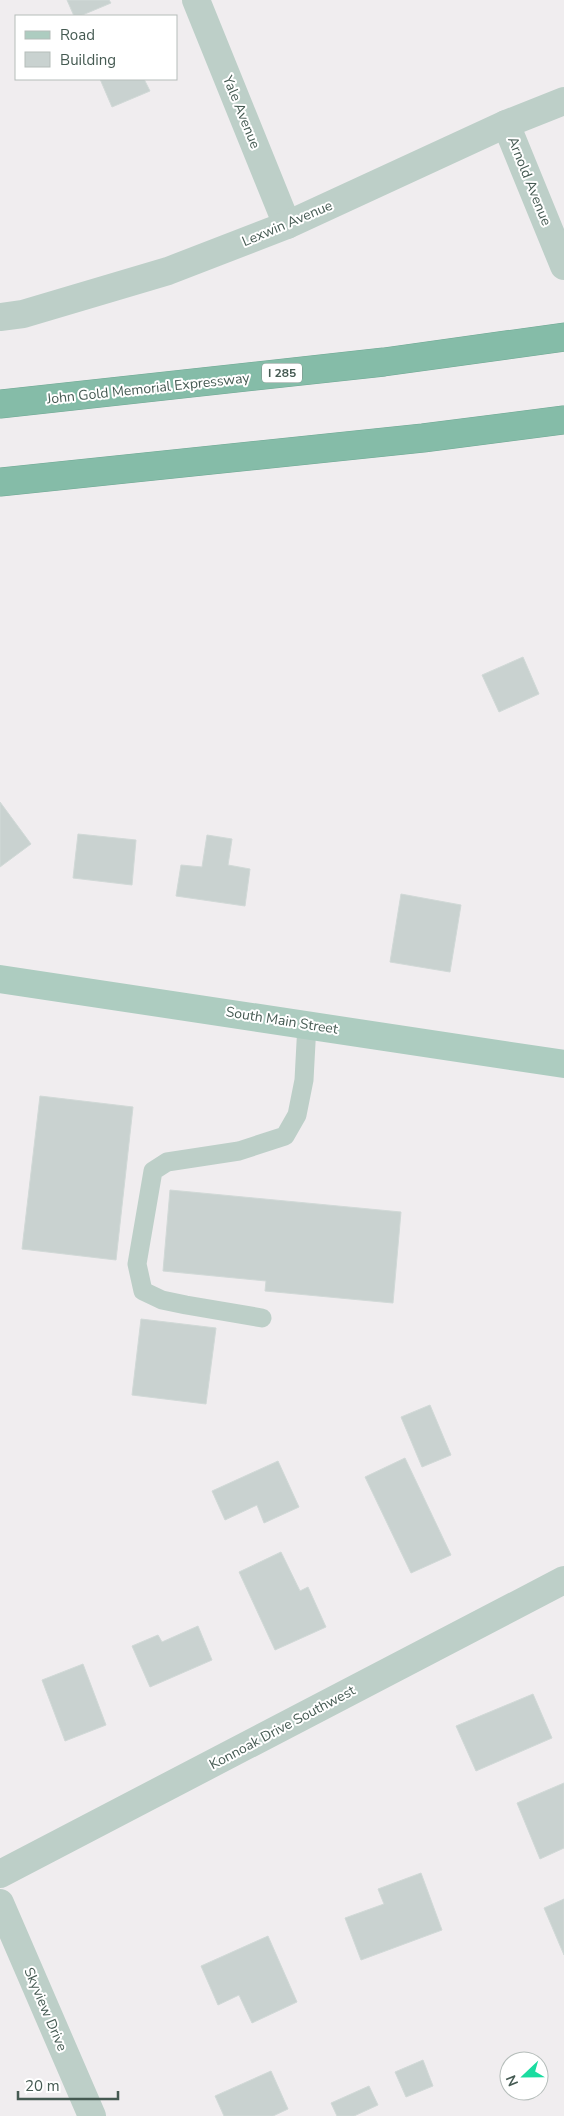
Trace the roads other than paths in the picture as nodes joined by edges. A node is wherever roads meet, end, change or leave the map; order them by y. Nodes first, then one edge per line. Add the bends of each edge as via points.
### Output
1 (196, 0) edge
2 (564, 102) edge
3 (506, 124) junction
4 (287, 224) junction
5 (564, 266) edge
6 (0, 317) edge
7 (564, 337) edge
8 (0, 404) edge
9 (564, 420) edge
10 (0, 482) edge
11 (0, 979) edge
12 (307, 1024) junction
13 (564, 1064) edge
14 (262, 1318) dead end
15 (563, 1585) edge
16 (0, 1874) edge
17 (0, 1903) edge
18 (92, 2116) edge

1 - 4 street, Yale Avenue
2 - 3 street, Lexwin Avenue
3 - 4 street, Lexwin Avenue
3 - 5 street, Arnold Avenue
4 - 6 street, Lexwin Avenue via 168,271 23,314
7 - 8 highway, John Gold Memorial Expressway / I 285 via 384,362
9 - 10 highway
11 - 12 main road, South Main Street
12 - 13 main road, South Main Street
12 - 14 lane via 299,1106 285,1136 239,1151 167,1162 152,1171 137,1264 143,1291 162,1300
15 - 16 street, Konnoak Drive Southwest
17 - 18 street, Skyview Drive

